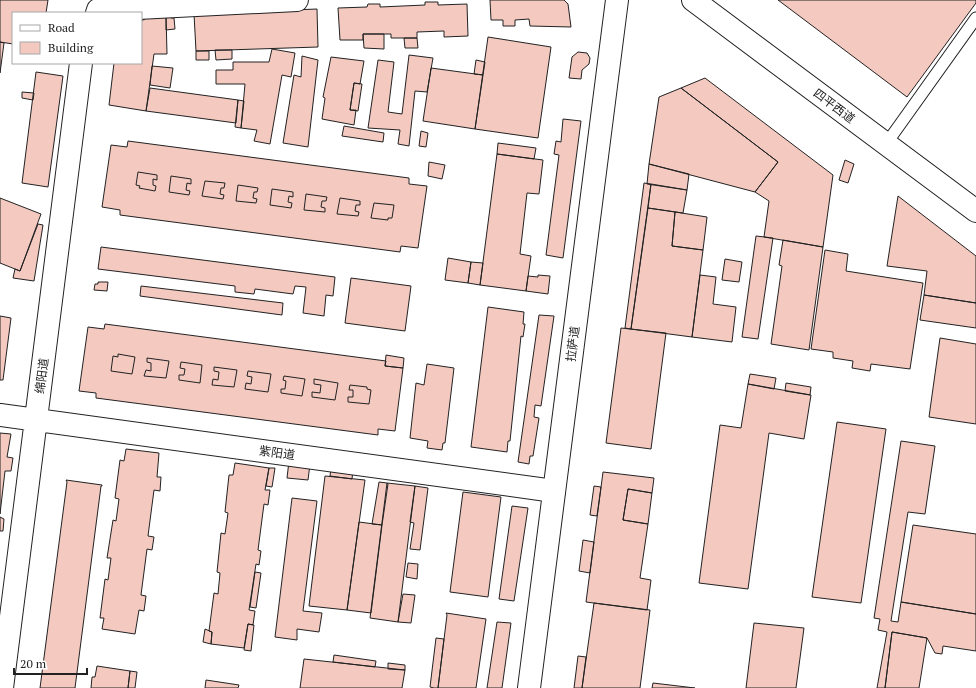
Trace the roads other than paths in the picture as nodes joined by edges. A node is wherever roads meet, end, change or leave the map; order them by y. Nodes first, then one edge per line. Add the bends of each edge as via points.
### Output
1 (297, 0) edge
2 (617, 0) edge
3 (693, 0) edge
4 (98, 12) edge
5 (976, 18) edge
6 (81, 64) edge
7 (886, 144) junction
8 (976, 211) edge
9 (0, 415) edge
10 (36, 420) junction
11 (554, 491) junction
12 (2, 688) edge
13 (529, 688) edge

1 - 4 street
2 - 11 street, 拉萨道
3 - 7 street, 四平西道
5 - 7 lane
6 - 10 street, 绵阳道
7 - 8 street, 四平西道
9 - 10 street, 紫阳道
10 - 11 street, 紫阳道
10 - 12 street, 绵阳道
11 - 13 street, 拉萨道

